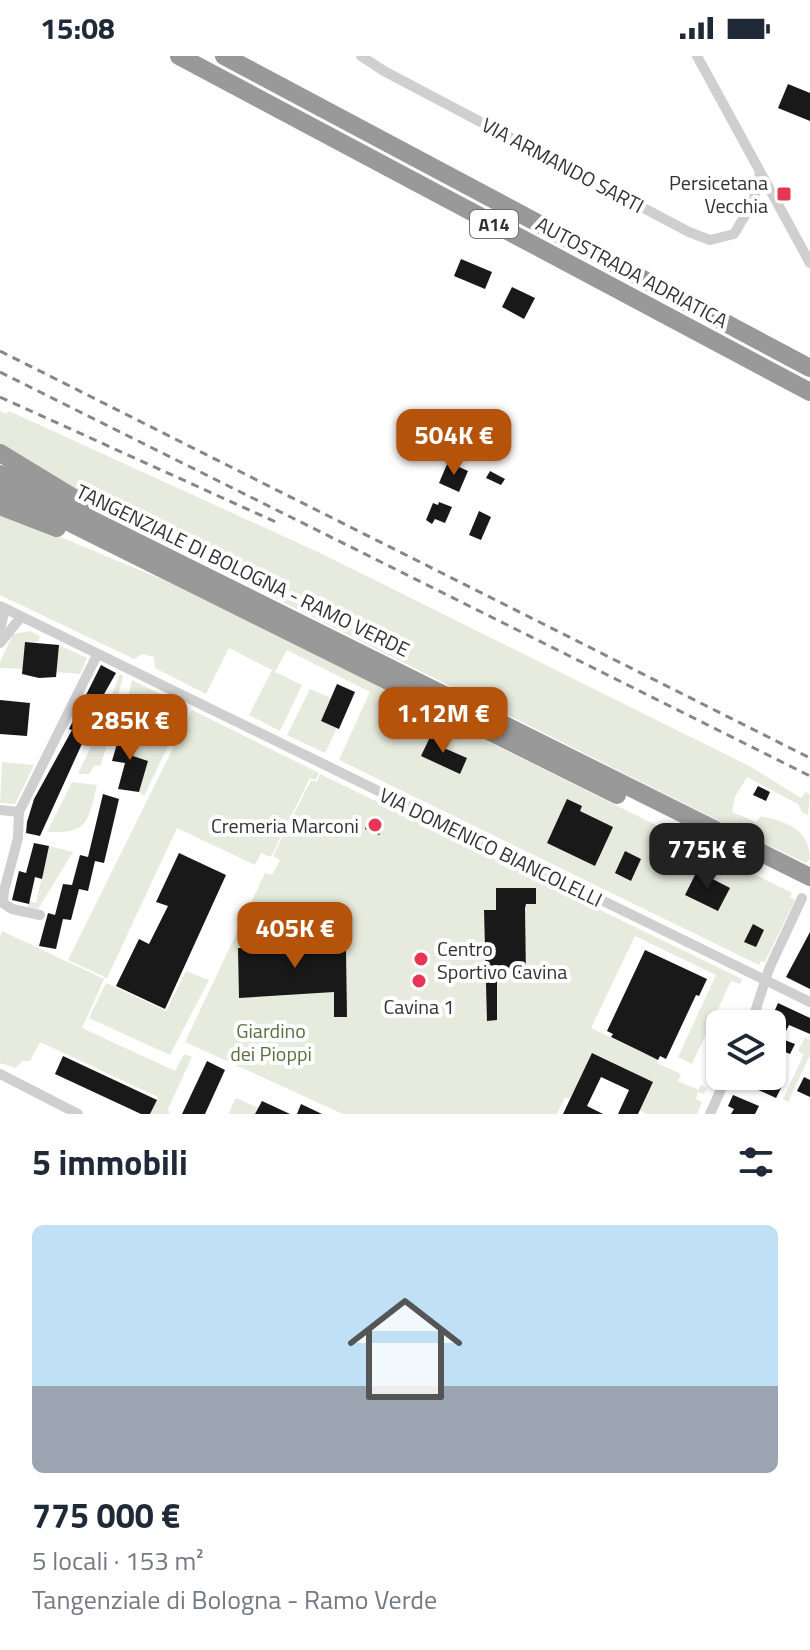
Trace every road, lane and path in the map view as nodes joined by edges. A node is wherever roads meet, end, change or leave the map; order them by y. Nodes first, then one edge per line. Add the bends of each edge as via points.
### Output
1 (179, 56) edge
2 (224, 56) edge
3 (361, 56) edge
4 (697, 56) edge
5 (760, 173) junction
6 (770, 193) junction
7 (754, 199) junction
8 (810, 263) edge
9 (810, 368) edge
10 (810, 392) edge
11 (0, 453) edge
12 (0, 474) edge
13 (0, 488) edge
14 (0, 506) edge
15 (208, 577) junction
16 (187, 580) junction
17 (2, 607) edge
18 (21, 617) junction
19 (0, 630) edge
20 (0, 643) edge
21 (97, 655) junction
22 (0, 810) edge
23 (19, 812) junction
24 (810, 877) edge
25 (806, 894) edge
26 (40, 915) dead end
27 (765, 980) junction
28 (810, 1002) edge
29 (757, 1010) edge
30 (0, 1074) edge
31 (721, 1090) edge
32 (78, 1114) edge
33 (710, 1114) edge

1 - 10 highway, AUTOSTRADA ADRIATICA / A14
2 - 9 highway, AUTOSTRADA ADRIATICA / A14
3 - 7 street, VIA ARMANDO SARTI via 710,240 734,234
4 - 5 street
5 - 6 street
5 - 7 street, VIA ARMANDO SARTI
6 - 7 street
6 - 8 street
11 - 15 highway
12 - 15 highway, TANGENZIALE DI BOLOGNA - RAMO VERDE
13 - 16 highway, TANGENZIALE DI BOLOGNA - RAMO VERDE
14 - 16 highway
15 - 24 highway, TANGENZIALE DI BOLOGNA - RAMO VERDE
16 - 25 highway, TANGENZIALE DI BOLOGNA - RAMO VERDE
17 - 18 street, VIA DOMENICO BIANCOLELLI
17 - 19 street
18 - 20 street
18 - 21 street, VIA DOMENICO BIANCOLELLI
21 - 23 street
21 - 27 street, VIA DOMENICO BIANCOLELLI
22 - 23 street
23 - 26 street via 3,903
25 - 27 street
27 - 28 street, VIA DOMENICO BIANCOLELLI
27 - 29 street
30 - 32 street
31 - 33 street

